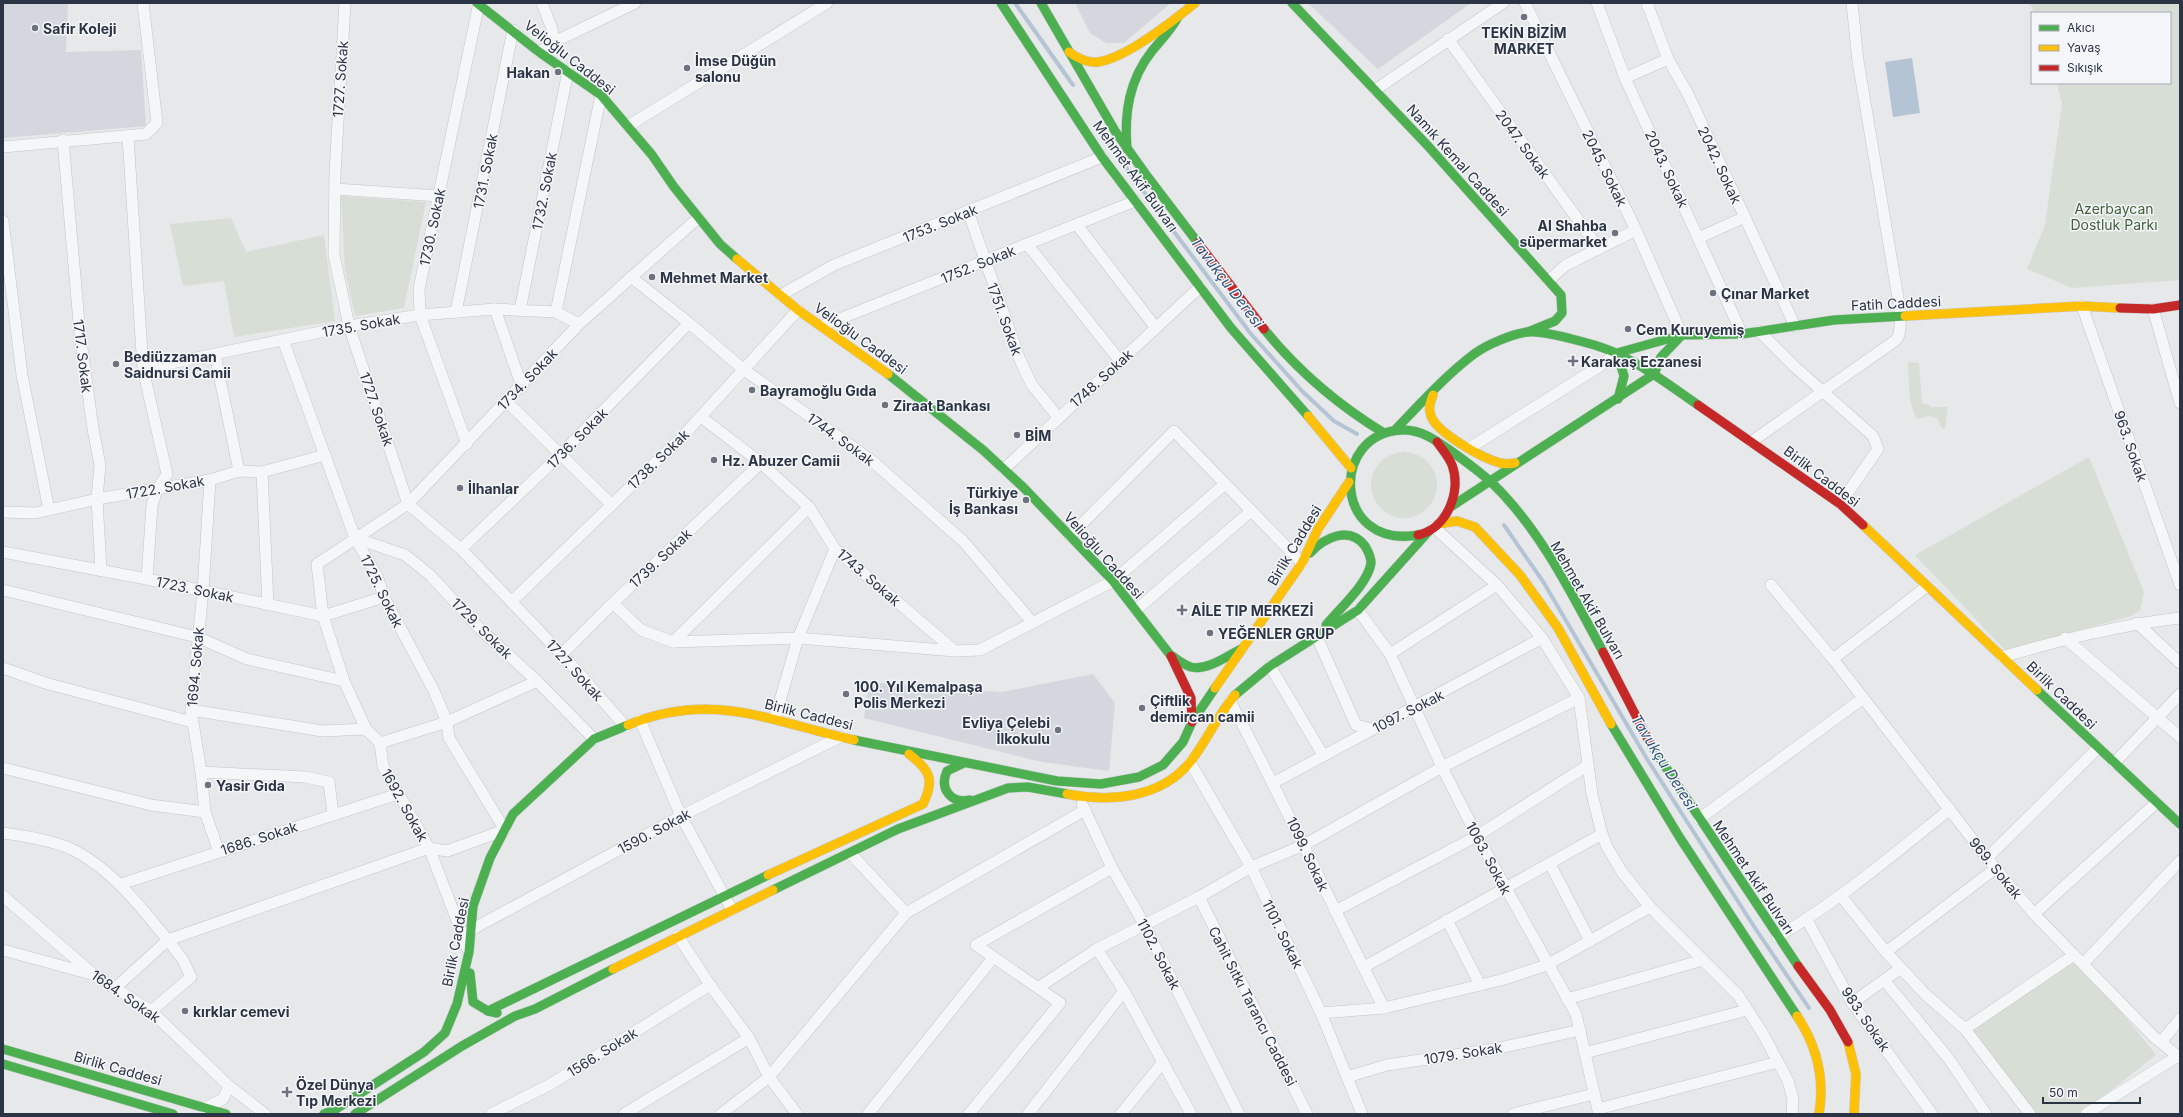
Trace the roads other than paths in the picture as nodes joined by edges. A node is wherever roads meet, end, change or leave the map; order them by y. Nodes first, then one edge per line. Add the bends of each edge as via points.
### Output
1 (143, 3) edge
2 (345, 3) edge
3 (635, 3) edge
4 (827, 3) edge
5 (1001, 3) edge
6 (1042, 3) edge
7 (1195, 3) edge
8 (1292, 3) edge
9 (1503, 3) edge
10 (1525, 3) edge
11 (1597, 3) edge
12 (1647, 3) edge
13 (1852, 3) edge
14 (479, 4) edge
15 (545, 4) edge
16 (1178, 17) junction
17 (513, 30) junction
18 (1448, 40) junction
19 (554, 42) junction
20 (539, 52) junction
21 (1069, 52) junction
22 (1668, 59) junction
23 (568, 71) junction
24 (1625, 78) junction
25 (1375, 90) junction
26 (601, 95) junction
27 (628, 126) junction
28 (128, 136) junction
29 (63, 140) junction
30 (3, 147) edge
31 (1127, 149) junction
32 (1102, 157) junction
33 (335, 189) junction
34 (439, 196) junction
35 (1135, 201) junction
36 (968, 211) junction
37 (1744, 217) junction
38 (698, 218) junction
39 (3, 221) edge
40 (1077, 225) junction
41 (1636, 230) junction
42 (1698, 238) junction
43 (1027, 244) junction
44 (1599, 249) junction
45 (985, 261) junction
46 (631, 278) junction
47 (1549, 280) junction
48 (1200, 288) junction
49 (781, 295) junction
50 (2180, 305) edge
51 (2082, 306) junction
52 (495, 308) junction
53 (2153, 309) junction
54 (520, 310) junction
55 (798, 310) junction
56 (456, 312) junction
57 (556, 312) junction
58 (420, 315) junction
59 (1901, 316) junction
60 (689, 323) junction
61 (579, 324) junction
62 (349, 326) junction
63 (822, 326) junction
64 (1795, 326) junction
65 (1156, 328) junction
66 (1759, 331) junction
67 (1528, 332) junction
68 (1742, 334) junction
69 (1682, 335) junction
70 (283, 340) junction
71 (1617, 353) junction
72 (215, 355) junction
73 (1120, 361) junction
74 (143, 369) junction
75 (743, 369) junction
76 (1654, 374) junction
77 (522, 387) junction
78 (1436, 389) junction
79 (1824, 391) junction
80 (1618, 400) junction
81 (506, 401) junction
82 (2180, 403) edge
83 (701, 417) junction
84 (1058, 417) junction
85 (1395, 430) junction
86 (1384, 434) junction
87 (1437, 442) junction
88 (1751, 442) junction
89 (467, 444) junction
90 (1471, 447) junction
91 (325, 455) junction
92 (560, 455) junction
93 (761, 463) junction
94 (1515, 463) junction
95 (1351, 468) junction
96 (1004, 469) junction
97 (239, 471) junction
98 (262, 472) junction
99 (210, 480) junction
100 (1489, 480) junction
101 (1349, 482) junction
102 (1225, 484) junction
103 (157, 490) junction
104 (97, 498) junction
105 (408, 504) junction
106 (611, 504) junction
107 (1840, 504) junction
108 (1452, 506) junction
109 (809, 507) junction
110 (49, 510) junction
111 (1251, 511) junction
112 (3, 512) edge
113 (1433, 528) junction
114 (1070, 536) junction
115 (355, 538) junction
116 (461, 549) junction
117 (834, 549) junction
118 (3, 552) edge
119 (1302, 563) junction
120 (101, 571) junction
121 (147, 579) junction
122 (1113, 581) junction
123 (1497, 585) junction
124 (1771, 585) dead end
125 (2180, 585) edge
126 (1926, 587) junction
127 (3, 590) edge
128 (203, 591) junction
129 (384, 598) junction
130 (511, 602) junction
131 (613, 603) junction
132 (268, 605) junction
133 (1136, 610) junction
134 (1358, 610) junction
135 (323, 616) junction
136 (2180, 618) edge
137 (1032, 622) junction
138 (2137, 623) junction
139 (1317, 637) junction
140 (197, 638) junction
141 (798, 638) junction
142 (1542, 638) junction
143 (2065, 638) junction
144 (673, 642) junction
145 (1243, 648) junction
146 (955, 651) junction
147 (1390, 654) junction
148 (561, 655) junction
149 (1171, 655) junction
150 (2002, 657) junction
151 (1833, 659) junction
152 (2180, 663) edge
153 (1270, 666) junction
154 (3, 668) edge
155 (537, 680) junction
156 (344, 681) junction
157 (2180, 694) edge
158 (1579, 698) junction
159 (1862, 699) junction
160 (1230, 701) junction
161 (1415, 708) junction
162 (191, 710) junction
163 (775, 718) junction
164 (2159, 718) junction
165 (640, 720) junction
166 (192, 722) junction
167 (447, 722) junction
168 (1192, 722) junction
169 (626, 727) junction
170 (366, 729) junction
171 (1370, 729) junction
172 (840, 737) junction
173 (2180, 737) edge
174 (594, 739) junction
175 (380, 743) junction
176 (2098, 748) junction
177 (906, 752) junction
178 (1323, 755) junction
179 (1190, 762) junction
180 (964, 763) junction
181 (2114, 763) junction
182 (1588, 765) junction
183 (1442, 767) junction
184 (3, 768) edge
185 (201, 772) junction
186 (1273, 783) junction
187 (398, 794) junction
188 (1076, 796) junction
189 (978, 799) junction
190 (2156, 803) junction
191 (1950, 809) junction
192 (1085, 810) junction
193 (204, 812) junction
194 (333, 814) junction
195 (681, 816) junction
196 (1699, 819) junction
197 (2180, 824) edge
198 (505, 830) junction
199 (3, 833) edge
200 (1602, 834) junction
201 (1477, 836) junction
202 (1304, 844) junction
203 (429, 848) junction
204 (219, 852) junction
205 (851, 854) junction
206 (1987, 858) junction
207 (2180, 861) edge
208 (1550, 864) junction
209 (1251, 867) junction
210 (1112, 868) junction
211 (1996, 868) junction
212 (120, 884) junction
213 (1505, 888) junction
214 (724, 895) junction
215 (3, 896) edge
216 (1841, 896) junction
217 (1199, 897) junction
218 (1650, 907) junction
219 (732, 910) junction
220 (1335, 911) junction
221 (906, 913) junction
222 (2034, 914) junction
223 (1447, 920) junction
224 (1807, 920) junction
225 (1144, 924) junction
226 (471, 930) junction
227 (678, 936) junction
228 (1778, 937) junction
229 (168, 940) junction
230 (1590, 941) junction
231 (1097, 949) junction
232 (3, 950) edge
233 (469, 952) junction
234 (1886, 952) junction
235 (2074, 955) junction
236 (993, 958) junction
237 (1704, 960) junction
238 (2083, 964) junction
239 (1547, 965) junction
240 (1364, 967) junction
241 (1901, 968) junction
242 (94, 975) junction
243 (1884, 980) junction
244 (710, 985) junction
245 (1480, 985) junction
246 (1039, 987) junction
247 (115, 988) junction
248 (1124, 992) junction
249 (1567, 999) junction
250 (1852, 1003) junction
251 (1384, 1008) junction
252 (151, 1010) junction
253 (1747, 1010) junction
254 (488, 1011) junction
255 (1321, 1013) junction
256 (515, 1016) junction
257 (2180, 1019) edge
258 (1965, 1029) junction
259 (1580, 1030) junction
260 (749, 1038) junction
261 (2161, 1042) junction
262 (3, 1049) edge
263 (1585, 1053) junction
264 (2179, 1057) edge
265 (1163, 1062) junction
266 (1778, 1062) junction
267 (3, 1064) edge
268 (769, 1077) junction
269 (1347, 1077) junction
270 (229, 1086) junction
271 (1594, 1094) junction
272 (205, 1108) junction
273 (372, 1110) edge
274 (1599, 1112) edge
275 (172, 1114) edge
276 (226, 1114) edge
277 (265, 1114) edge
278 (324, 1114) edge
279 (355, 1114) edge
280 (491, 1114) edge
281 (624, 1114) edge
282 (721, 1114) edge
283 (797, 1114) edge
284 (868, 1114) edge
285 (969, 1114) edge
286 (1028, 1114) edge
287 (1121, 1114) edge
288 (1191, 1114) edge
289 (1239, 1114) edge
290 (1307, 1114) edge
291 (1362, 1114) edge
292 (1513, 1114) edge
293 (1792, 1114) edge
294 (1819, 1114) edge
295 (1854, 1114) edge
296 (1932, 1114) edge
297 (1986, 1114) edge
298 (2030, 1114) edge
299 (2086, 1114) edge

1 - 28 street via 157,123 146,134
2 - 33 street, 1727. Sokak
3 - 19 street
4 - 27 street
5 - 32 main road, Mehmet Akif Bulvarı
6 - 21 main road, Mehmet Akif Bulvarı
7 - 16 main road
8 - 25 main road, Namık Kemal Caddesi
9 - 18 street
10 - 41 street, 2045. Sokak
11 - 24 street, 2043. Sokak
12 - 22 street, 2042. Sokak
13 - 59 street via 1858,61
14 - 17 main road, Velioğlu Caddesi
14 - 34 street, 1730. Sokak
15 - 19 street
16 - 21 main road via 1118,55 1099,62 1084,61
16 - 31 main road via 1170,32 1151,52 1130,92 1125,113
17 - 20 main road, Velioğlu Caddesi
17 - 56 street, 1731. Sokak
18 - 25 street
18 - 44 street, 2047. Sokak
19 - 20 street
20 - 23 main road, Velioğlu Caddesi
21 - 31 main road, Mehmet Akif Bulvarı
22 - 24 street
22 - 37 street, 2042. Sokak via 1689,96
23 - 26 main road, Velioğlu Caddesi
23 - 54 street, 1732. Sokak
24 - 42 street, 2043. Sokak
25 - 47 main road, Namık Kemal Caddesi
26 - 27 main road, Velioğlu Caddesi
26 - 57 street
27 - 38 main road, Velioğlu Caddesi
28 - 29 street
28 - 74 street
29 - 30 street
29 - 104 street, 1717. Sokak via 80,334 92,428 100,465
31 - 86 main road, Mehmet Akif Bulvarı via 1260,324 1294,364 1331,400
32 - 35 main road, Mehmet Akif Bulvarı
32 - 36 street, 1753. Sokak
33 - 34 street
33 - 62 street, 1727. Sokak via 334,255
34 - 58 street, 1730. Sokak via 419,289
35 - 40 street, 1752. Sokak
35 - 48 main road, Mehmet Akif Bulvarı
36 - 45 street, 1751. Sokak
36 - 49 street, 1753. Sokak via 834,265
37 - 42 street
37 - 64 street, 2042. Sokak
38 - 46 street, 1734. Sokak
38 - 49 main road, Velioğlu Caddesi via 720,244
39 - 110 street via 22,375
40 - 43 street, 1752. Sokak
40 - 65 street
41 - 44 street
41 - 69 street, 2045. Sokak
42 - 68 street, 2043. Sokak
43 - 45 street, 1752. Sokak
43 - 73 street
44 - 47 street via 1566,265
45 - 63 street, 1752. Sokak
45 - 84 street, 1751. Sokak via 1020,360 1032,385
46 - 60 street, 1744. Sokak
46 - 61 street, 1734. Sokak
47 - 67 main road, Namık Kemal Caddesi via 1561,295 1562,313 1555,321
48 - 65 street, 1748. Sokak
48 - 95 main road, Mehmet Akif Bulvarı
49 - 55 main road, Velioğlu Caddesi
50 - 53 main road, Fatih Caddesi
51 - 53 main road, Fatih Caddesi
51 - 59 main road, Fatih Caddesi
51 - 125 street, 963. Sokak
52 - 54 street, 1735. Sokak
52 - 56 street, 1735. Sokak
52 - 77 street
53 - 82 street
54 - 57 street, 1735. Sokak
55 - 63 main road, Velioğlu Caddesi
55 - 75 street, 1738. Sokak
56 - 58 street, 1735. Sokak
57 - 61 street, 1735. Sokak
58 - 62 street, 1735. Sokak
58 - 89 street, 1730. Sokak
59 - 64 main road, Fatih Caddesi via 1834,320
59 - 79 street via 1896,340
60 - 75 street, 1744. Sokak
60 - 92 street, 1736. Sokak
61 - 77 street, 1734. Sokak
62 - 70 street, 1735. Sokak
62 - 105 street, 1727. Sokak
63 - 96 main road, Velioğlu Caddesi via 908,391
64 - 66 main road, Fatih Caddesi
65 - 73 street, 1748. Sokak
66 - 68 main road, Fatih Caddesi
66 - 79 street via 1795,367
67 - 71 main road, Birlik Caddesi via 1572,339
67 - 78 main road, Birlik Caddesi via 1503,339 1475,353
68 - 69 main road, Fatih Caddesi
69 - 71 main road, Fatih Caddesi
69 - 76 main road via 1661,356
70 - 72 street, 1735. Sokak
70 - 91 street, 1725. Sokak
71 - 76 main road, Birlik Caddesi
71 - 80 main road via 1624,373 1624,384
71 - 90 street
72 - 74 street, 1735. Sokak
72 - 97 street
73 - 84 street, 1748. Sokak
74 - 103 street via 167,474
75 - 83 street, 1738. Sokak
75 - 137 street, 1744. Sokak via 871,460 963,541
76 - 80 main road
76 - 88 main road, Birlik Caddesi
77 - 81 street, 1734. Sokak
78 - 85 main road, Birlik Caddesi
78 - 90 main road via 1427,407 1429,414 1449,437
79 - 88 street
79 - 107 street via 1873,436 1878,449
80 - 94 main road
81 - 89 street, 1734. Sokak
81 - 92 street
83 - 93 street, 1743. Sokak
83 - 106 street, 1738. Sokak
84 - 96 street, 1748. Sokak
85 - 86 main road
85 - 87 main road via 1410,430 1424,434
86 - 95 main road via 1366,444
87 - 100 main road, Mehmet Akif Bulvarı
87 - 108 main road via 1447,453 1454,467 1457,482
88 - 107 main road, Birlik Caddesi
89 - 105 street, 1734. Sokak
90 - 94 main road via 1497,462
91 - 98 street, 1722. Sokak
91 - 115 street, 1725. Sokak
92 - 106 street
92 - 116 street, 1736. Sokak
93 - 109 street, 1743. Sokak
93 - 131 street, 1739. Sokak
94 - 100 main road
95 - 101 main road
96 - 114 main road, Velioğlu Caddesi
97 - 98 street, 1722. Sokak
97 - 99 street, 1722. Sokak
98 - 132 street
99 - 103 street, 1722. Sokak
99 - 128 street, 1694. Sokak
100 - 108 main road
100 - 196 main road, Mehmet Akif Bulvarı via 1538,541 1652,744
101 - 113 main road via 1353,504 1362,519 1376,531 1393,537 1411,537
101 - 119 main road, Birlik Caddesi via 1318,529
102 - 111 street
102 - 114 street via 1174,431
102 - 122 street
103 - 104 street, 1722. Sokak
103 - 121 street via 152,505
104 - 110 street, 1722. Sokak
104 - 120 street, 1717. Sokak
105 - 115 street, 1734. Sokak
105 - 116 street, 1727. Sokak
106 - 130 street, 1738. Sokak
107 - 126 main road, Birlik Caddesi
108 - 113 main road
109 - 117 street, 1743. Sokak
109 - 144 street
110 - 112 street, 1722. Sokak via 35,513
111 - 119 street
111 - 133 street
113 - 123 street
113 - 134 main road
113 - 294 main road via 1452,520 1475,528 1523,576 1544,605 1643,780 1733,922 1807,1031 1816,1049 1820,1067 1822,1098
114 - 122 main road, Velioğlu Caddesi
115 - 129 street, 1725. Sokak via 377,576
115 - 135 street, 1734. Sokak via 317,564
115 - 155 street, 1729. Sokak via 405,555 430,575 480,629
116 - 130 street, 1727. Sokak
117 - 141 street
117 - 146 street, 1743. Sokak
118 - 120 street, 1723. Sokak
119 - 139 main road via 1314,548 1338,534 1356,536 1364,543 1370,554 1370,566 1363,580
119 - 145 main road, Birlik Caddesi
120 - 121 street, 1723. Sokak
121 - 128 street, 1723. Sokak
122 - 133 main road, Velioğlu Caddesi
122 - 137 street
123 - 142 street
123 - 147 street
124 - 151 street, 969. Sokak
126 - 150 main road, Birlik Caddesi
126 - 151 street
127 - 140 street
128 - 132 street, 1723. Sokak
128 - 140 street, 1694. Sokak
129 - 135 street, 1723. Sokak
129 - 167 street, 1725. Sokak via 434,691
130 - 148 street, 1727. Sokak
131 - 144 street via 641,630
131 - 148 street, 1739. Sokak
132 - 135 street, 1723. Sokak
133 - 149 main road, Velioğlu Caddesi
134 - 139 main road
134 - 147 street, 1063. Sokak
135 - 156 street
136 - 138 street
137 - 146 street via 980,650
138 - 143 street
138 - 152 street
139 - 153 main road
139 - 171 street via 1356,725
140 - 156 street via 247,660
140 - 162 street, 1694. Sokak
141 - 144 street
141 - 146 street
141 - 163 street
142 - 158 street
142 - 161 street, 1097. Sokak
143 - 150 street
143 - 164 street
145 - 149 main road via 1200,667 1192,667
145 - 168 main road, Birlik Caddesi
147 - 161 street, 1063. Sokak
148 - 169 street, 1727. Sokak
149 - 168 main road, Velioğlu Caddesi via 1191,698
150 - 176 main road, Birlik Caddesi
151 - 159 street, 969. Sokak
153 - 160 main road
153 - 178 street
154 - 166 street via 45,683
155 - 167 street
155 - 174 street, 1729. Sokak
156 - 170 street
157 - 164 street
158 - 182 street
158 - 183 street
159 - 191 street, 969. Sokak
159 - 196 street
160 - 179 main road
160 - 186 street, 1099. Sokak
161 - 171 street, 1097. Sokak
161 - 183 street, 1063. Sokak
162 - 166 street, 1694. Sokak
162 - 170 street via 322,731
163 - 165 main road, Birlik Caddesi via 728,709 679,710
163 - 172 main road, Birlik Caddesi
164 - 173 street
164 - 181 street
165 - 169 main road, Birlik Caddesi
165 - 195 street
166 - 185 street, 1694. Sokak
167 - 175 street
167 - 198 street, 1725. Sokak via 449,738
168 - 180 main road, Birlik Caddesi via 1183,742 1163,765 1139,777 1101,784 1057,781
169 - 174 main road, Birlik Caddesi
170 - 175 street
171 - 178 street, 1097. Sokak
172 - 177 main road, Birlik Caddesi
172 - 195 street, 1590. Sokak
174 - 198 main road, Birlik Caddesi via 514,814
175 - 187 street, 1692. Sokak via 383,766
176 - 181 main road, Birlik Caddesi
176 - 206 street
177 - 180 main road, Birlik Caddesi
177 - 214 main road via 924,764 930,776 931,790 923,804
178 - 186 street, 1097. Sokak
179 - 188 main road via 1171,778 1147,792 1112,799
179 - 209 street, 1101. Sokak
180 - 189 main road via 947,771 943,780 944,786 956,801
181 - 190 main road, Birlik Caddesi
182 - 200 street
182 - 201 street
183 - 201 street, 1063. Sokak
183 - 202 street
184 - 193 street via 151,805
185 - 193 street, 1694. Sokak
185 - 194 street via 305,778 329,782
186 - 202 street, 1099. Sokak
187 - 194 street, 1686. Sokak
187 - 203 street, 1692. Sokak
188 - 189 main road via 1028,787 1008,788
188 - 192 street, 1102. Sokak
189 - 205 main road via 898,829
190 - 197 main road, Birlik Caddesi
190 - 222 street
191 - 206 street, 969. Sokak
191 - 216 street
192 - 210 street, 1102. Sokak
192 - 221 street
193 - 204 street, 1694. Sokak
194 - 204 street, 1686. Sokak
195 - 214 street
195 - 226 street, 1590. Sokak
196 - 228 main road, Mehmet Akif Bulvarı
198 - 203 street via 447,851
198 - 226 main road, Birlik Caddesi via 490,858 474,906
199 - 212 street via 35,837 79,852
200 - 208 street
200 - 218 street via 1622,872
201 - 213 street, 1063. Sokak
201 - 220 street
202 - 209 street
202 - 220 street, 1099. Sokak
203 - 229 street
203 - 233 street, 1692. Sokak
204 - 212 street, 1686. Sokak
205 - 219 main road
205 - 221 street
206 - 211 street, 969. Sokak
207 - 238 street
208 - 213 street
208 - 230 street
209 - 217 street
209 - 255 street, 1101. Sokak
210 - 225 street, 1102. Sokak
210 - 236 street via 976,945
211 - 222 street, 969. Sokak
211 - 234 street
212 - 229 street
213 - 223 street
213 - 239 street, 1063. Sokak
214 - 219 street
214 - 254 main road
215 - 242 street, 1684. Sokak
216 - 224 street
216 - 234 street
217 - 225 street
217 - 290 street, Cahit Sıtkı Tarancı Caddesi
218 - 230 street
218 - 237 street
219 - 227 main road
220 - 240 street, 1099. Sokak
221 - 268 street
222 - 235 street, 969. Sokak
223 - 240 street
223 - 245 street
224 - 228 street
224 - 250 street, 983. Sokak
225 - 231 street
225 - 289 street, 1102. Sokak
226 - 233 main road, Birlik Caddesi
227 - 244 street
227 - 256 main road via 535,1009
228 - 295 main road, Mehmet Akif Bulvarı via 1835,1018 1846,1038 1856,1064 1858,1082
229 - 247 street
229 - 252 street via 183,960 191,977
230 - 239 street
231 - 246 street
231 - 248 street
232 - 242 street
233 - 254 main road via 471,998 477,1006
233 - 278 main road, Birlik Caddesi via 457,1004 445,1032 424,1052 336,1109
234 - 241 street
235 - 238 street, 969. Sokak
235 - 258 street
236 - 246 street
236 - 284 street
237 - 249 street
237 - 253 street via 1738,995
238 - 261 street, 969. Sokak
239 - 245 street
239 - 249 street, 1063. Sokak
240 - 251 street, 1099. Sokak
241 - 243 street
241 - 258 street
242 - 247 street, 1684. Sokak
243 - 250 street
243 - 297 street via 1949,1059
244 - 260 street
244 - 280 street, 1566. Sokak via 551,1084
245 - 251 street
246 - 285 street via 1060,1003
247 - 252 street, 1684. Sokak
248 - 265 street
248 - 286 street
249 - 259 street, 1063. Sokak via 1576,1014
250 - 296 street, 983. Sokak
251 - 255 street
252 - 270 street, 1684. Sokak
253 - 263 street
253 - 266 street
254 - 256 main road
255 - 269 street, 1101. Sokak
256 - 273 main road via 462,1046
257 - 261 street
258 - 298 street
259 - 263 street, 1063. Sokak
259 - 269 street, 1079. Sokak via 1495,1049 1387,1065
260 - 268 street
260 - 281 street
261 - 264 street, 969. Sokak
262 - 272 main road, Birlik Caddesi
263 - 271 street, 1063. Sokak
264 - 299 street
265 - 287 street
265 - 288 street
266 - 274 street
266 - 293 street via 1788,1081 1793,1099
267 - 275 main road, Birlik Caddesi
268 - 282 street
268 - 283 street
269 - 291 street, 1101. Sokak
270 - 272 street via 223,1099
270 - 277 street, 1684. Sokak
271 - 274 street, 1063. Sokak
271 - 292 street
272 - 276 main road, Birlik Caddesi
273 - 279 main road

